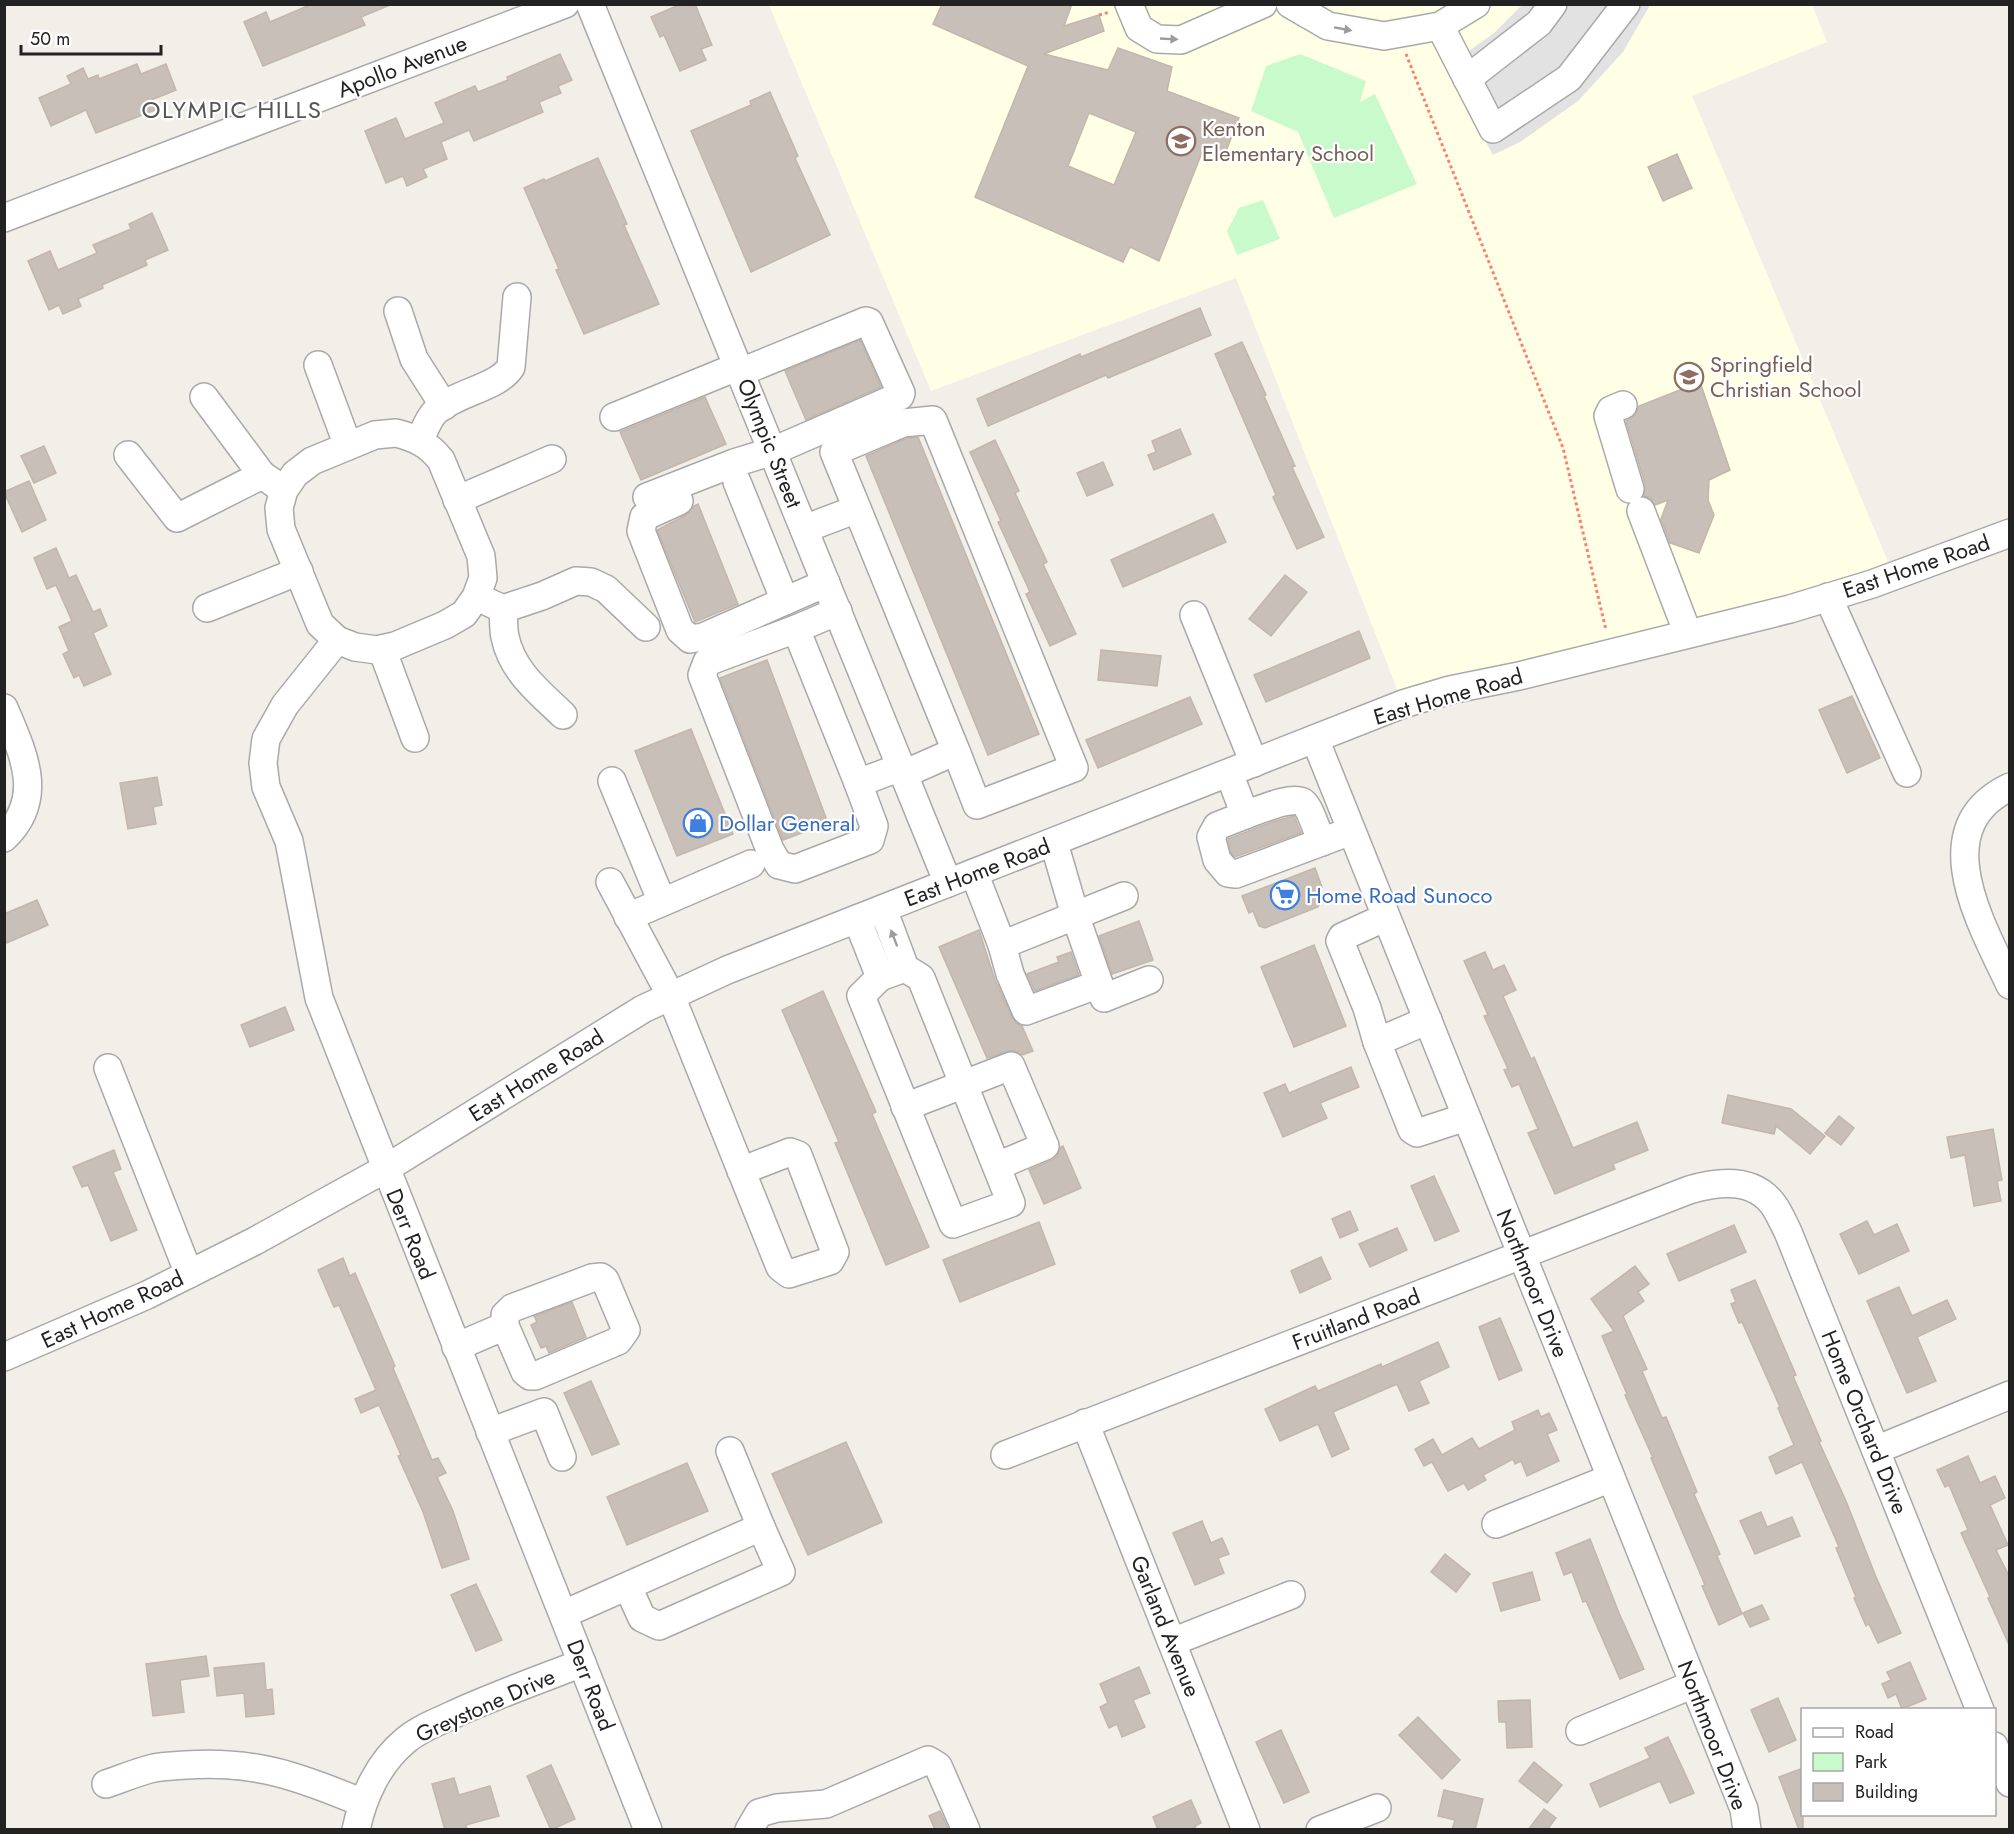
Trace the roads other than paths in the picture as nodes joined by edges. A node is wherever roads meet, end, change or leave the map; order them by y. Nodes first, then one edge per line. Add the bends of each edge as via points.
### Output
1 (565, 4) edge
2 (590, 4) edge
3 (1129, 4) edge
4 (1263, 4) edge
5 (1290, 4) edge
6 (1476, 4) edge
7 (1553, 4) edge
8 (1626, 4) edge
9 (1440, 26) junction
10 (1467, 79) junction
11 (4, 218) edge
12 (517, 297) dead end
13 (398, 311) dead end
14 (318, 365) dead end
15 (740, 369) junction
16 (204, 397) dead end
17 (1623, 405) dead end
18 (444, 406) junction
19 (614, 417) dead end
20 (419, 441) junction
21 (348, 446) junction
22 (128, 455) dead end
23 (552, 459) dead end
24 (776, 459) junction
25 (262, 475) junction
26 (737, 482) junction
27 (284, 490) junction
28 (647, 497) dead end
29 (457, 500) junction
30 (857, 509) junction
31 (804, 528) junction
32 (2010, 533) edge
33 (298, 572) junction
34 (826, 583) junction
35 (476, 597) junction
36 (1828, 597) junction
37 (785, 601) junction
38 (207, 608) dead end
39 (503, 609) junction
40 (838, 611) junction
41 (1194, 615) dead end
42 (646, 627) dead end
43 (796, 629) junction
44 (1688, 634) junction
45 (337, 640) junction
46 (382, 649) junction
47 (4, 708) edge
48 (563, 715) dead end
49 (415, 738) dead end
50 (1315, 739) junction
51 (956, 751) junction
52 (1254, 763) junction
53 (902, 770) junction
54 (1229, 773) junction
55 (1907, 773) dead end
56 (612, 781) dead end
57 (858, 783) junction
58 (2010, 787) edge
59 (1245, 815) junction
60 (1352, 831) junction
61 (4, 838) edge
62 (1322, 842) junction
63 (1054, 843) junction
64 (751, 864) dead end
65 (974, 873) junction
66 (609, 882) dead end
67 (948, 883) junction
68 (1124, 896) dead end
69 (662, 902) junction
70 (883, 909) junction
71 (1074, 915) junction
72 (628, 917) junction
73 (1386, 917) junction
74 (857, 919) junction
75 (1002, 945) junction
76 (905, 968) junction
77 (880, 977) junction
78 (1149, 980) dead end
79 (1099, 984) junction
80 (2010, 985) edge
81 (671, 996) junction
82 (1428, 1020) junction
83 (1377, 1042) junction
84 (108, 1068) dead end
85 (963, 1084) junction
86 (905, 1107) junction
87 (1466, 1117) junction
88 (997, 1166) junction
89 (385, 1169) junction
90 (741, 1171) dead end
91 (1707, 1185) joint
92 (1522, 1255) junction
93 (189, 1274) junction
94 (505, 1326) junction
95 (456, 1347) junction
96 (4, 1357) edge
97 (2010, 1395) edge
98 (1085, 1423) junction
99 (490, 1432) junction
100 (1876, 1450) junction
101 (730, 1451) dead end
102 (1005, 1455) dead end
103 (562, 1457) dead end
104 (1611, 1478) junction
105 (1496, 1524) dead end
106 (761, 1527) junction
107 (628, 1587) junction
108 (1291, 1595) dead end
109 (564, 1614) junction
110 (1172, 1642) junction
111 (582, 1663) junction
112 (1694, 1684) junction
113 (1979, 1708) edge
114 (1580, 1731) dead end
115 (1996, 1748) edge
116 (2010, 1783) edge
117 (106, 1784) dead end
118 (363, 1803) junction
119 (1377, 1808) dead end
120 (356, 1830) edge
121 (648, 1830) edge
122 (749, 1830) edge
123 (966, 1830) edge
124 (1246, 1830) edge
125 (1320, 1830) edge
126 (1747, 1830) edge

1 - 11 street, Apollo Avenue
2 - 15 street, Olympic Street
3 -> 4 street via 1139,28 1157,39 1181,40
5 -> 9 street via 1328,26 1384,36
6 - 9 street
7 - 10 street via 1539,23
8 - 10 street via 1569,78 1493,129
9 - 10 street
12 - 18 street via 511,367 506,376
13 - 18 street via 414,359
14 - 21 street
15 - 19 street
15 - 24 street, Olympic Street
15 - 24 street via 866,321 901,393
16 - 25 street
17 - 44 street via 1611,410 1608,416 1635,500
18 - 20 street via 434,413
20 - 21 street via 396,433 375,435
20 - 29 street via 441,460
21 - 27 street via 312,461 295,474
22 - 25 street via 177,518
23 - 29 street
24 - 26 street
24 - 28 street via 734,463
24 - 31 street, Olympic Street
25 - 27 street
26 - 37 street
26 - 37 street via 722,483 644,517 640,531 671,608 680,630 690,639
27 - 33 street via 279,508 281,529
29 - 35 street via 481,556 483,578
30 - 31 street
30 - 51 street
30 - 51 street via 834,452 903,423 933,420 1074,768 977,805
31 - 34 street, Olympic Street
32 - 36 street, East Home Road
33 - 38 street
33 - 45 street via 320,624
34 - 37 street
34 - 40 street, Olympic Street
35 - 39 street
35 - 46 street via 464,614 445,625
36 - 44 street, East Home Road
36 - 55 street
39 - 42 street via 576,581 591,582 606,589
39 - 48 street via 510,653 526,680
40 - 43 street
40 - 53 street, Olympic Street
41 - 52 street
43 - 57 street
43 - 57 street via 707,662 702,675 779,865 795,869 870,840 874,826
44 - 50 street, East Home Road via 1450,690
45 - 46 street via 355,647
45 - 89 street, Derr Road via 285,705 266,739 263,763 266,787 289,841 319,998
46 - 49 street
47 - 61 street via 21,747 28,782 22,816
50 - 52 street, East Home Road
50 - 60 street, Northmoor Drive
51 - 53 street
52 - 54 street, East Home Road
53 - 57 street
53 - 67 street, Olympic Street
54 - 59 street
54 - 63 street, East Home Road
56 - 69 street
58 - 80 street via 1986,803 1974,817 1964,847 1964,869 1971,896
59 - 62 street via 1299,800 1305,803
59 - 62 street via 1217,826 1211,837 1217,860 1228,873 1236,874
60 - 62 street
60 - 73 street, Northmoor Drive
63 - 65 street, East Home Road
63 - 71 street
64 - 69 street
65 - 67 street, East Home Road
65 - 75 street
66 - 72 street
67 - 70 street, East Home Road
68 - 71 street
69 - 72 street
70 - 74 street, East Home Road
76 -> 70 street
71 - 75 street
71 - 79 street
72 - 81 street
73 - 82 street, Northmoor Drive
73 - 83 street via 1340,941
74 - 77 street
74 - 81 street, East Home Road via 727,969
75 - 79 street via 1026,1011
76 - 77 street
76 - 85 street via 921,978
77 - 86 street via 861,996
78 - 79 street via 1104,998
81 - 89 street, East Home Road via 604,1032
81 - 90 street
82 - 83 street
82 - 87 street, Northmoor Drive
83 - 87 street via 1412,1130 1417,1133
84 - 93 street
85 - 86 street
85 - 88 street
85 - 88 street via 1011,1066 1044,1146
86 - 88 street via 953,1224 1011,1203
87 - 92 street, Northmoor Drive
89 - 93 street, East Home Road
89 - 95 street, Derr Road
91 - 92 street, Fruitland Road
91 - 100 street, Home Orchard Drive via 1725,1182 1752,1187 1774,1206
92 - 98 street, Fruitland Road
92 - 104 street, Northmoor Drive
93 - 96 street, East Home Road
94 - 94 street via 530,1376 618,1341 626,1330 601,1277 512,1308 505,1315
94 - 95 street
95 - 99 street, Derr Road
97 - 100 street
98 - 102 street, Fruitland Road
98 - 110 street, Garland Avenue
99 - 103 street via 544,1412
99 - 109 street, Derr Road
100 - 113 street, Home Orchard Drive
101 - 106 street
104 - 105 street
104 - 112 street, Northmoor Drive
106 - 107 street
106 - 107 street via 781,1572 659,1626 642,1618
107 - 109 street
108 - 110 street
109 - 111 street, Derr Road
110 - 124 street, Garland Avenue
111 - 118 street, Greystone Drive via 468,1708 407,1739 376,1775
111 - 121 street, Derr Road
112 - 114 street
112 - 126 street, Northmoor Drive via 1744,1809
115 - 116 street
117 - 118 street via 155,1768 238,1764 275,1770
118 - 120 street, Greystone Drive
119 - 125 street
122 - 123 street via 759,1813 826,1804 928,1760 938,1766

